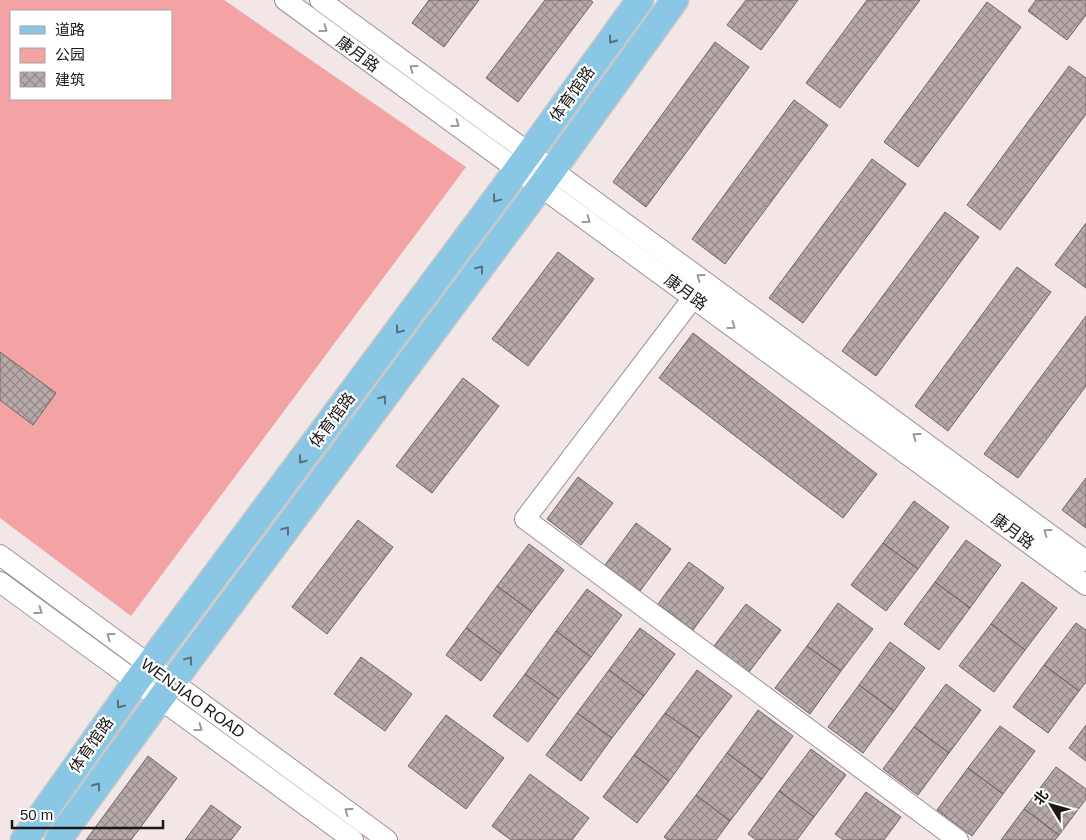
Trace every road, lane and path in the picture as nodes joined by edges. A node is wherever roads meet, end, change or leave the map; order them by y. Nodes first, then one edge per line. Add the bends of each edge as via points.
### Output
1 (285, 0) edge
2 (320, 0) edge
3 (640, 0) edge
4 (675, 0) edge
5 (524, 161) junction
6 (547, 178) junction
7 (693, 298) junction
8 (0, 555) edge
9 (1086, 561) edge
10 (0, 582) edge
11 (1086, 585) edge
12 (143, 674) junction
13 (166, 691) junction
14 (24, 840) edge
15 (58, 840) edge
16 (353, 840) edge
17 (387, 840) edge
18 (958, 840) edge

1 -> 5 street, 康月路
5 -> 2 street, 康月路
3 -> 5 main road, 体育馆路
4 - 6 main road, 体育馆路
5 - 6 street, 康月路
5 -> 12 main road, 体育馆路
6 -> 7 street, 康月路
9 -> 6 street, 康月路
13 -> 6 main road, 体育馆路
7 -> 11 street, 康月路
7 - 18 street via 525,519
12 -> 8 street, WENJIAO ROAD
10 -> 12 street, WENJIAO ROAD
12 - 13 street, WENJIAO ROAD
12 -> 14 main road, 体育馆路
15 -> 13 main road, 体育馆路
13 -> 16 street, WENJIAO ROAD
17 -> 13 street, WENJIAO ROAD

